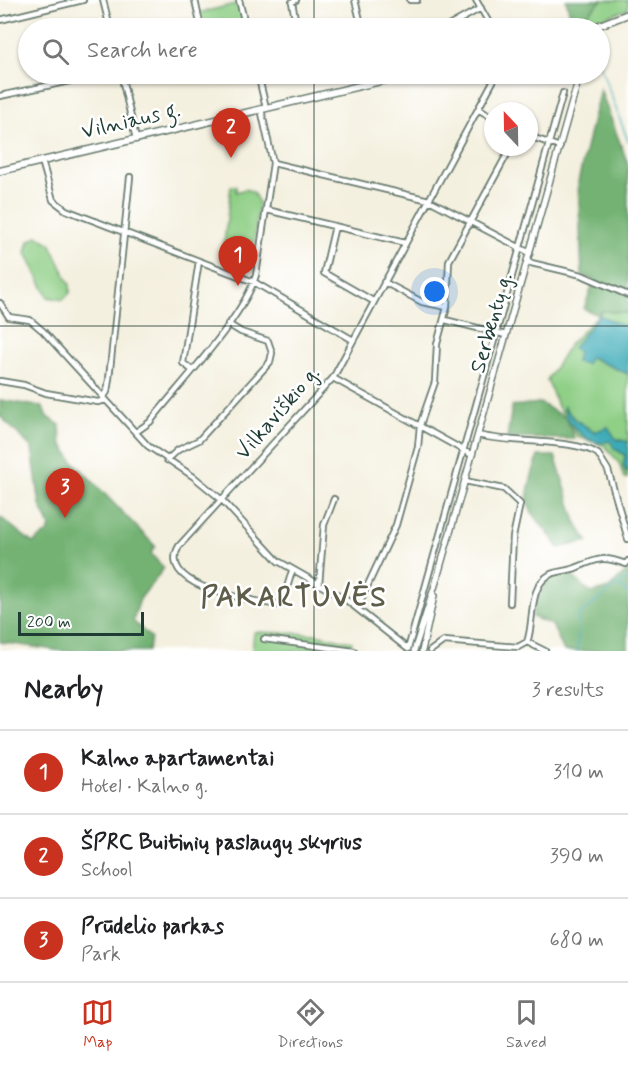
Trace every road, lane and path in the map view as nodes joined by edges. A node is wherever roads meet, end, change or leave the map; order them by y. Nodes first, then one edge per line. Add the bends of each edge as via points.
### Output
1 (83, 0) edge
2 (103, 0) edge
3 (195, 0) edge
4 (239, 0) edge
5 (296, 0) edge
6 (355, 0) edge
7 (410, 0) edge
8 (417, 0) edge
9 (476, 0) edge
10 (481, 8) junction
11 (628, 14) edge
12 (108, 18) edge
13 (199, 18) edge
14 (244, 18) edge
15 (293, 18) edge
16 (360, 18) edge
17 (463, 18) edge
18 (486, 18) edge
19 (0, 20) edge
20 (610, 21) edge
21 (56, 84) edge
22 (124, 84) edge
23 (259, 84) edge
24 (367, 84) edge
25 (492, 84) edge
26 (577, 84) edge
27 (563, 93) dead end
28 (0, 96) edge
29 (263, 108) junction
30 (478, 109) junction
31 (484, 113) edge
32 (136, 139) junction
33 (538, 139) edge
34 (549, 143) junction
35 (560, 147) junction
36 (506, 156) edge
37 (42, 161) junction
38 (273, 163) junction
39 (0, 171) edge
40 (130, 177) dead end
41 (429, 200) junction
42 (267, 210) junction
43 (470, 223) junction
44 (335, 226) junction
45 (125, 233) junction
46 (405, 243) junction
47 (521, 250) junction
48 (530, 253) junction
49 (199, 261) junction
50 (527, 262) junction
51 (254, 282) junction
52 (384, 282) junction
53 (628, 295) edge
54 (374, 301) junction
55 (0, 303) edge
56 (447, 308) junction
57 (445, 320) junction
58 (228, 324) junction
59 (497, 332) junction
60 (506, 335) junction
61 (353, 340) junction
62 (192, 370) junction
63 (333, 378) junction
64 (0, 381) edge
65 (105, 398) junction
66 (420, 425) junction
67 (136, 432) junction
68 (478, 435) junction
69 (464, 451) junction
70 (472, 455) junction
71 (167, 460) junction
72 (465, 481) junction
73 (334, 499) dead end
74 (222, 500) junction
75 (628, 539) edge
76 (627, 564) edge
77 (292, 571) junction
78 (436, 582) junction
79 (319, 585) junction
80 (510, 603) dead end
81 (357, 608) junction
82 (264, 639) dead end
83 (527, 642) junction
84 (411, 650) edge
85 (354, 651) edge
86 (422, 651) edge
87 (430, 651) edge
88 (545, 651) edge

1 - 19 street
2 - 12 street
3 - 13 street
4 - 14 street
5 - 15 street via 292,2
6 - 16 street
7 - 8 street
9 - 10 street
10 - 17 street
10 - 18 street
11 - 20 highway
21 - 28 street
22 - 32 street
23 - 29 street
24 - 29 highway, Vilniaus g.
25 - 30 street, Vilkaviškio g.
26 - 35 main road, Serbentų g.
27 - 34 street
29 - 32 highway, Vilniaus g.
29 - 38 street
30 - 31 street
30 - 41 street, Vilkaviškio g.
32 - 37 highway, Vilniaus g.
33 - 34 street
34 - 35 street
34 - 47 street
35 - 48 main road, Serbentų g.
36 - 43 street
37 - 39 highway, Vilniaus g.
37 - 45 street via 53,200 66,210
38 - 41 street
38 - 42 street
40 - 45 street
41 - 43 street
41 - 46 street, Vilkaviškio g.
42 - 44 street
42 - 51 street
43 - 47 street
43 - 56 street via 449,261
44 - 46 street
44 - 54 street via 323,270
45 - 49 street
45 - 65 street
46 - 52 street, Vilkaviškio g.
47 - 48 street
47 - 59 street
48 - 50 main road, Serbentų g.
49 - 51 street
49 - 62 street via 183,363
50 - 53 street via 582,275
50 - 60 main road, Serbentų g.
51 - 58 street
51 - 61 street
52 - 54 street, Vilkaviškio g.
52 - 56 street via 422,302
54 - 61 street, Vilkaviškio g.
55 - 65 street via 9,317 30,320 43,331
56 - 57 street
57 - 59 street
57 - 66 street via 437,344 435,382
58 - 62 street
58 - 71 street via 267,341 272,353 270,362 199,440
59 - 60 street
59 - 69 street
60 - 68 main road, Serbentų g.
61 - 63 street, Vilkaviškio g.
62 - 67 street via 150,422
63 - 66 street
63 - 74 street, Vilkaviškio g.
64 - 65 street via 98,402
65 - 67 street
66 - 69 street
66 - 81 street via 418,447 400,511
67 - 71 street
68 - 70 main road, Serbentų g.
68 - 75 street via 593,450 608,470
69 - 70 street
69 - 84 street
70 - 72 main road, Serbentų g.
71 - 74 street
72 - 78 main road, Serbentų g.
72 - 80 street via 504,489 520,504 513,537
73 - 79 street via 324,525
74 - 77 street via 261,546
74 - 77 street, Vilkaviškio g. via 177,551 176,565 182,575 207,589 277,605 283,601
76 - 83 street via 597,559 549,576 532,605
77 - 79 street
78 - 84 main road, Serbentų g.
78 - 86 main road, Serbentų g.
79 - 81 street
81 - 84 street
82 - 85 street
83 - 87 street via 518,647 444,641
83 - 88 street

